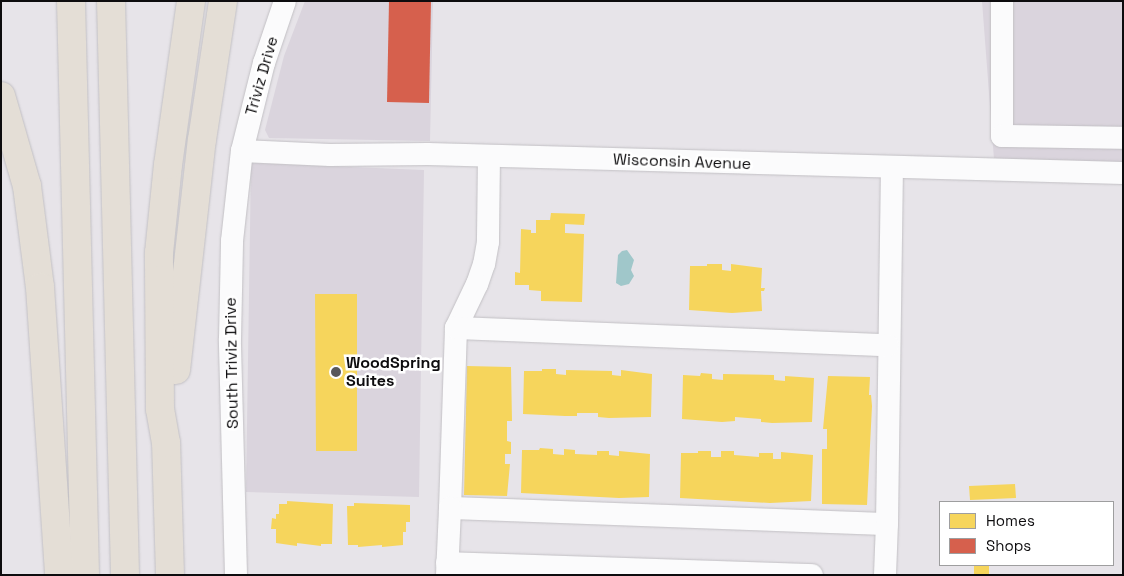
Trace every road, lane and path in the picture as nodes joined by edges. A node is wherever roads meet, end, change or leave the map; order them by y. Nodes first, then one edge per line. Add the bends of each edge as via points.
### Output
1 (71, 1) edge
2 (111, 1) edge
3 (191, 1) edge
4 (223, 1) edge
5 (285, 1) edge
6 (1002, 1) edge
7 (1, 96) edge
8 (1002, 136) junction
9 (1123, 138) edge
10 (242, 151) junction
11 (489, 156) junction
12 (892, 168) junction
13 (1002, 169) junction
14 (1123, 172) edge
15 (456, 328) junction
16 (888, 345) junction
17 (166, 443) junction
18 (450, 508) junction
19 (887, 524) junction
20 (447, 569) edge
21 (59, 575) edge
22 (85, 575) edge
23 (126, 575) edge
24 (170, 575) edge
25 (236, 575) edge
26 (812, 575) edge
27 (885, 575) edge

1 - 22 highway
2 - 23 highway
3 - 17 highway via 159,253 160,409
4 - 17 highway via 201,149
5 - 10 street, Triviz Drive via 264,63
6 - 8 street
7 - 21 highway via 27,186 40,287
8 - 9 street
8 - 13 street
10 - 11 street, Wisconsin Avenue
10 - 25 street, South Triviz Drive via 230,272
11 - 12 street, Wisconsin Avenue
11 - 15 street via 488,242 484,264
12 - 13 street, Wisconsin Avenue
12 - 16 street
13 - 14 street, Wisconsin Avenue
15 - 16 street
15 - 18 street
16 - 19 street
17 - 24 highway
18 - 19 street
18 - 20 street
19 - 27 street
20 - 26 street

